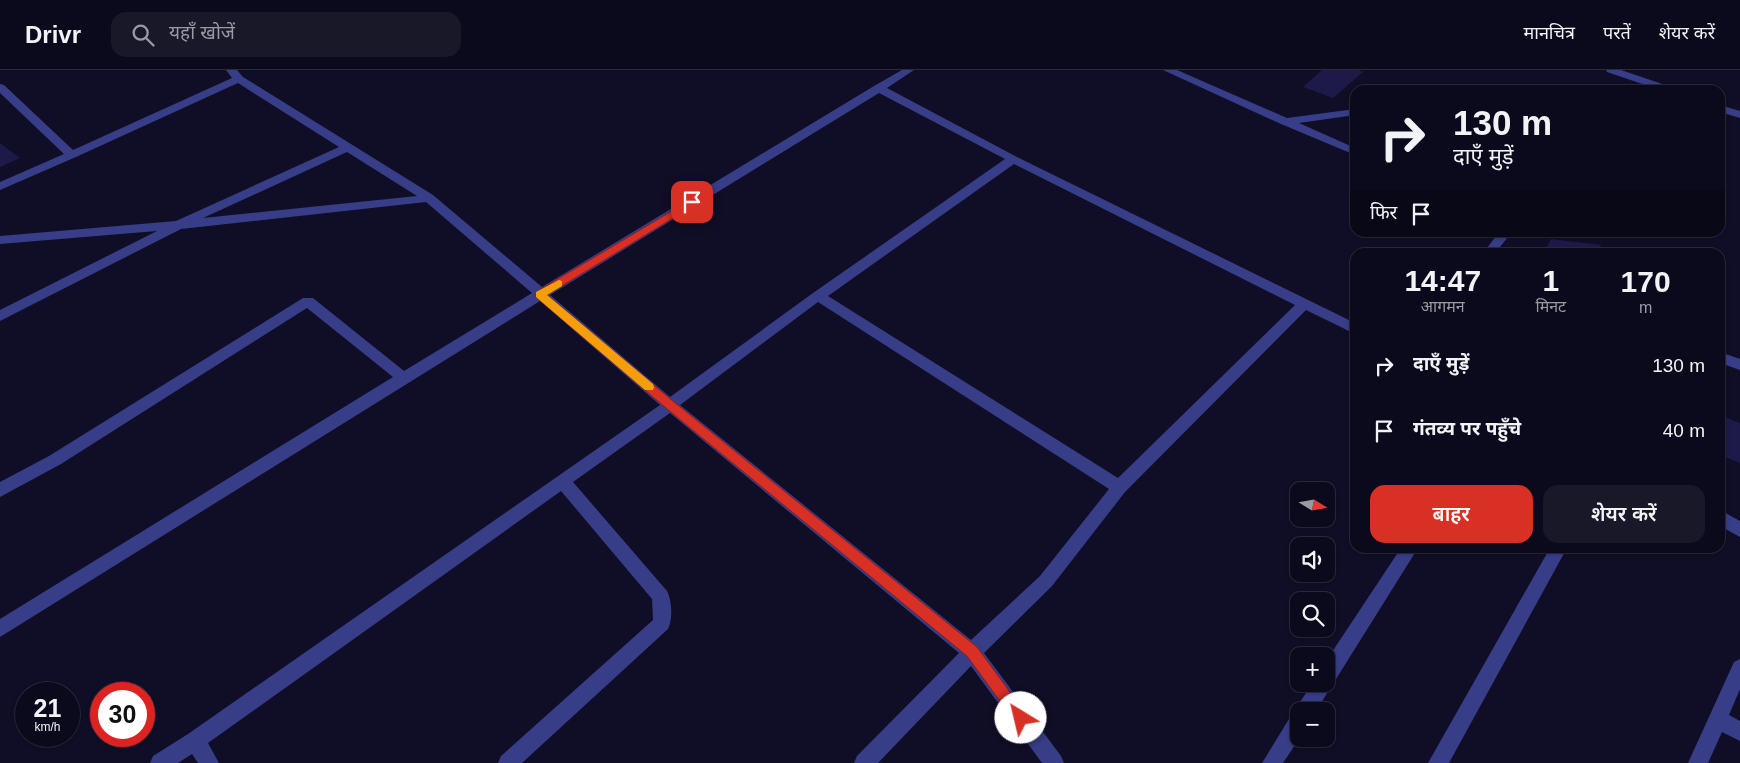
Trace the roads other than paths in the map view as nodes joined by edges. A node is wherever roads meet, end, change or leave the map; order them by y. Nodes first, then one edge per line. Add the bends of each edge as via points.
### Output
1 (909, 70) edge
2 (1168, 70) edge
3 (1611, 70) edge
4 (235, 75) edge
5 (1655, 85) edge
6 (0, 87) edge
7 (878, 88) junction
8 (1725, 110) edge
9 (1350, 113) edge
10 (1740, 115) edge
11 (1286, 122) junction
12 (346, 148) junction
13 (1350, 150) edge
14 (72, 155) junction
15 (1013, 159) junction
16 (0, 186) edge
17 (429, 198) junction
18 (178, 225) junction
19 (1502, 237) edge
20 (0, 240) edge
21 (1493, 248) edge
22 (540, 295) junction
23 (818, 296) junction
24 (1304, 304) junction
25 (0, 316) edge
26 (1350, 327) edge
27 (1725, 359) edge
28 (1740, 365) edge
29 (403, 378) junction
30 (670, 405) junction
31 (562, 481) junction
32 (1120, 487) junction
33 (0, 490) edge
34 (1725, 521) edge
35 (1740, 530) edge
36 (1407, 553) edge
37 (1556, 553) edge
38 (0, 629) edge
39 (972, 652) junction
40 (1335, 664) edge
41 (1740, 668) edge
42 (1717, 718) junction
43 (1740, 732) edge
44 (1290, 735) edge
45 (195, 741) junction
46 (160, 763) edge
47 (209, 763) edge
48 (508, 763) edge
49 (864, 763) edge
50 (1054, 763) edge
51 (1272, 763) edge
52 (1438, 763) edge
53 (1698, 763) edge

1 - 7 street
2 - 11 street
3 - 5 street
4 - 12 street
4 - 14 street
6 - 14 street
7 - 15 street
7 - 22 street
8 - 10 street
9 - 11 street
11 - 13 street
12 - 17 street
12 - 18 street
14 - 16 street
15 - 23 street
15 - 24 street
17 - 18 street
17 - 22 street
18 - 20 street
18 - 25 street
19 - 21 street
22 - 29 street
22 - 30 street
23 - 30 street
23 - 32 street
24 - 26 street
24 - 32 street
27 - 28 street
29 - 33 street via 308,301 55,460
29 - 38 street
30 - 31 street
30 - 39 street
31 - 45 street
31 - 48 street via 661,596 662,623
32 - 39 street via 1046,580
34 - 35 street
36 - 40 street
37 - 52 street
39 - 49 street
39 - 50 street
41 - 42 street
42 - 43 street
42 - 53 street
44 - 51 street
45 - 46 street
45 - 47 street

